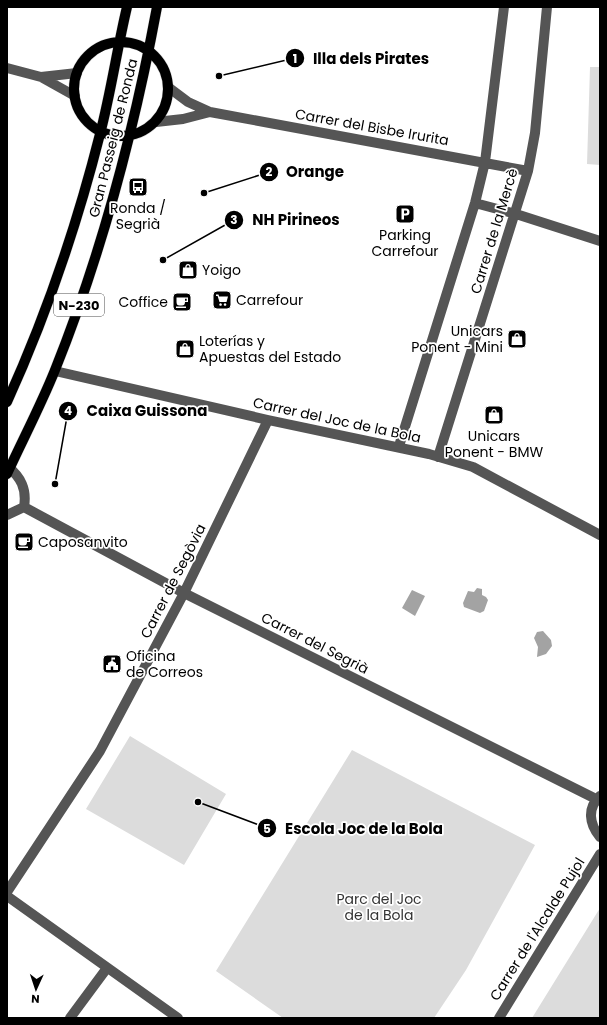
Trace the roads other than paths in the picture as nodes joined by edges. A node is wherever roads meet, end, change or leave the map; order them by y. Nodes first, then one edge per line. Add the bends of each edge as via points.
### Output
1 (127, 7) edge
2 (157, 7) edge
3 (504, 7) edge
4 (547, 7) edge
5 (118, 43) junction
6 (149, 52) junction
7 (7, 68) edge
8 (77, 73) junction
9 (41, 77) junction
10 (168, 87) junction
11 (75, 96) junction
12 (210, 112) junction
13 (156, 122) junction
14 (101, 132) junction
15 (130, 136) junction
16 (485, 162) junction
17 (528, 171) junction
18 (474, 204) junction
19 (516, 214) junction
20 (600, 242) edge
21 (55, 371) junction
22 (7, 402) edge
23 (268, 420) junction
24 (399, 446) junction
25 (438, 456) junction
26 (8, 469) edge
27 (24, 507) junction
28 (7, 515) edge
29 (600, 535) edge
30 (184, 594) junction
31 (598, 798) edge
32 (600, 837) edge
33 (600, 854) edge
34 (7, 892) edge
35 (7, 896) edge
36 (107, 968) junction
37 (70, 1018) edge
38 (178, 1018) edge
39 (499, 1018) edge

1 - 5 main road, Gran Passeig de Ronda / N-230
2 - 6 main road, Gran Passeig de Ronda / N-230
3 - 16 street, Carrer de la Mercè
4 - 17 street, Carrer de la Mercè
5 - 6 main road via 140,46
5 - 8 main road via 104,46 92,53
5 - 14 main road, Gran Passeig de Ronda / N-230
6 - 10 main road via 160,63
6 - 15 main road, Gran Passeig de Ronda / N-230
7 - 9 street
8 - 9 street
8 - 11 main road
9 - 11 street
10 - 12 street, Carrer del Bisbe Irurita via 188,102
10 - 13 main road via 164,109
11 - 14 main road via 78,108 85,119
12 - 13 street, Carrer del Bisbe Irurita via 184,119
12 - 16 street, Carrer del Bisbe Irurita
13 - 15 main road via 144,131
14 - 15 main road
14 - 22 main road, Gran Passeig de Ronda / N-230 via 86,189 46,306
15 - 21 main road, Gran Passeig de Ronda / N-230 via 116,190
16 - 17 street, Carrer del Bisbe Irurita
16 - 18 street, Carrer de la Mercè
17 - 19 street, Carrer de la Mercè
18 - 19 street
18 - 24 street, Carrer de la Mercè
19 - 20 street
19 - 25 street, Carrer de la Mercè
21 - 23 street, Carrer del Joc de la Bola
21 - 26 main road, Gran Passeig de Ronda / N-230
23 - 24 street, Carrer del Joc de la Bola
23 - 30 street, Carrer de Segòvia
24 - 25 street, Carrer del Joc de la Bola
25 - 29 street, Carrer del Joc de la Bola via 473,467
26 - 27 street via 23,484 26,497
27 - 28 street
27 - 30 street, Carrer del Segrià
30 - 31 street, Carrer del Segrià
30 - 34 street, Carrer de Segòvia via 100,751
31 - 32 street via 591,815 591,823
33 - 39 street, Carrer de l'Alcalde Pujol
35 - 36 street
36 - 37 street
36 - 38 street

